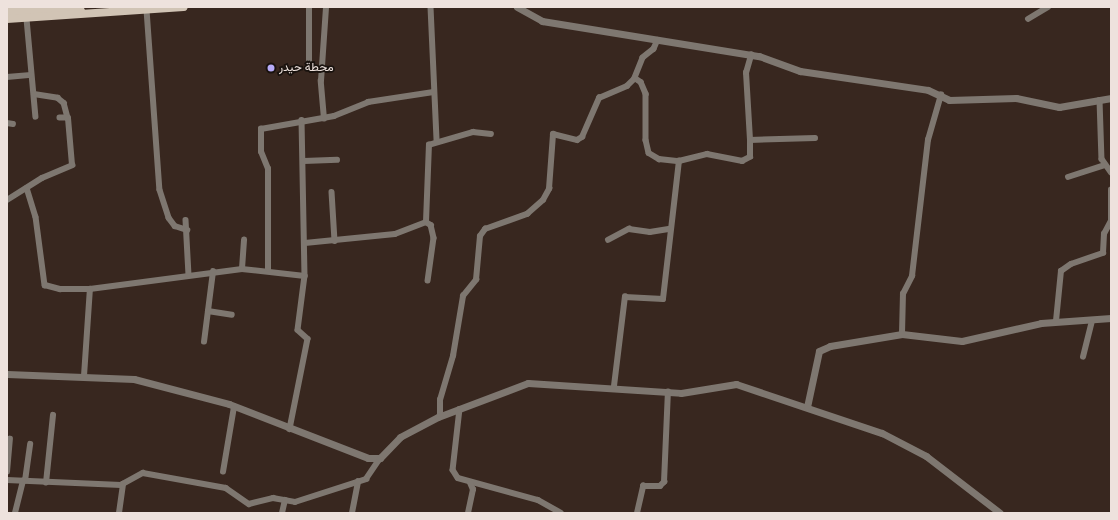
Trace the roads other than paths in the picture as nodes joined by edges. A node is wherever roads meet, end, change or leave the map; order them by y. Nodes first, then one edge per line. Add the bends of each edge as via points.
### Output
1 (126, 7) edge
2 (184, 7) edge
3 (309, 7) edge
4 (326, 7) edge
5 (431, 7) edge
6 (517, 7) edge
7 (1048, 7) edge
8 (160, 8) edge
9 (147, 10) junction
10 (7, 12) edge
11 (27, 13) edge
12 (7, 19) edge
13 (1028, 19) dead end
14 (658, 40) junction
15 (751, 55) junction
16 (309, 68) dead end
17 (31, 75) junction
18 (7, 77) edge
19 (635, 78) junction
20 (433, 92) junction
21 (34, 94) junction
22 (941, 95) junction
23 (1111, 98) edge
24 (1100, 100) junction
25 (36, 117) dead end
26 (60, 118) dead end
27 (68, 118) junction
28 (324, 119) junction
29 (302, 120) junction
30 (491, 134) dead end
31 (814, 138) dead end
32 (437, 140) junction
33 (750, 140) junction
34 (337, 160) dead end
35 (304, 161) junction
36 (679, 161) junction
37 (1104, 166) junction
38 (1111, 172) edge
39 (1068, 177) dead end
40 (27, 188) junction
41 (1111, 190) edge
42 (332, 192) dead end
43 (7, 200) edge
44 (186, 220) dead end
45 (1111, 221) edge
46 (426, 222) junction
47 (670, 229) junction
48 (187, 230) junction
49 (244, 240) dead end
50 (608, 240) dead end
51 (335, 241) junction
52 (306, 243) junction
53 (242, 269) junction
54 (268, 269) junction
55 (213, 272) junction
56 (190, 275) junction
57 (306, 276) junction
58 (428, 281) dead end
59 (90, 288) junction
60 (208, 311) junction
61 (232, 315) dead end
62 (1111, 318) edge
63 (1056, 321) junction
64 (1092, 321) junction
65 (902, 334) junction
66 (204, 342) dead end
67 (1083, 357) dead end
68 (7, 374) edge
69 (84, 376) junction
70 (614, 386) junction
71 (668, 392) junction
72 (234, 407) junction
73 (807, 407) junction
74 (460, 409) junction
75 (53, 415) dead end
76 (440, 416) junction
77 (290, 429) junction
78 (10, 439) dead end
79 (30, 444) dead end
80 (380, 458) junction
81 (7, 472) edge
82 (223, 472) dead end
83 (7, 480) edge
84 (24, 481) junction
85 (358, 482) junction
86 (46, 483) junction
87 (470, 483) junction
88 (123, 484) junction
89 (285, 500) junction
90 (15, 513) edge
91 (120, 513) edge
92 (282, 513) edge
93 (352, 513) edge
94 (468, 513) edge
95 (561, 513) edge
96 (637, 513) edge
97 (1000, 513) edge

1 - 11 main road
2 - 8 main road
3 - 16 street
4 - 28 street via 321,81
5 - 20 street via 436,53
6 - 14 street via 536,19
7 - 13 street
8 - 9 main road
9 - 11 main road
9 - 48 street via 160,190 169,218 175,226
10 - 11 main road
11 - 12 main road
11 - 17 street
14 - 15 street
14 - 19 street via 654,49 643,58
15 - 22 street via 800,71
15 - 33 street via 746,73
17 - 18 street
17 - 21 street
19 - 36 street via 642,82 646,94 649,153 659,159
19 - 76 street via 627,86 599,98 582,137 577,140 553,134 549,189 543,200 527,214 485,229 480,236 476,280 463,296 453,356 440,400
20 - 28 street via 368,102 345,114
20 - 32 street
21 - 25 street
21 - 27 street via 58,98 64,103
22 - 24 street via 957,101 1016,98 1059,107
22 - 65 street via 928,140 912,276 903,294
23 - 24 street
24 - 37 street
26 - 27 street
27 - 40 street via 72,165 42,178
28 - 29 street
29 - 35 street
29 - 54 street via 263,127 260,131 261,152 268,169
30 - 32 street via 473,132
31 - 33 street
32 - 46 street via 427,148
33 - 36 street via 750,157 742,160 707,154
34 - 35 street
35 - 52 street
36 - 47 street
37 - 38 street
37 - 39 street
40 - 43 street
40 - 59 street via 36,217 46,285 60,289
41 - 45 street
42 - 51 street
44 - 48 street
45 - 63 street via 1104,234 1104,253 1071,264 1061,272
46 - 51 street via 396,234
46 - 58 street via 431,225 434,238
47 - 50 street via 650,232 629,229
47 - 70 street via 663,299 627,296 624,299
48 - 56 street
49 - 53 street
51 - 52 street
52 - 57 street
53 - 54 street
53 - 55 street
54 - 57 street
55 - 56 street
55 - 60 street
56 - 59 street
57 - 77 street via 298,330 308,339
59 - 69 street
60 - 61 street
60 - 66 street
62 - 64 street
63 - 64 street
63 - 65 street via 962,341
64 - 67 street
65 - 73 street via 837,344 819,351
68 - 69 street
69 - 72 street via 134,379
70 - 71 street
70 - 74 street via 528,383
71 - 73 street via 736,384
71 - 96 street via 664,482 660,486 643,486
72 - 77 street
72 - 82 street
73 - 97 street via 882,433 926,456
74 - 76 street
74 - 87 street via 453,470 458,478
75 - 86 street
76 - 80 street via 400,437
77 - 80 street via 356,455
78 - 81 street
79 - 84 street
80 - 85 street via 371,474
83 - 84 street
84 - 86 street
84 - 90 street
85 - 89 street via 296,502
85 - 93 street
86 - 88 street
87 - 94 street via 473,490
87 - 95 street via 538,500
88 - 89 street via 143,473 226,488 249,504 273,498
88 - 91 street
89 - 92 street

